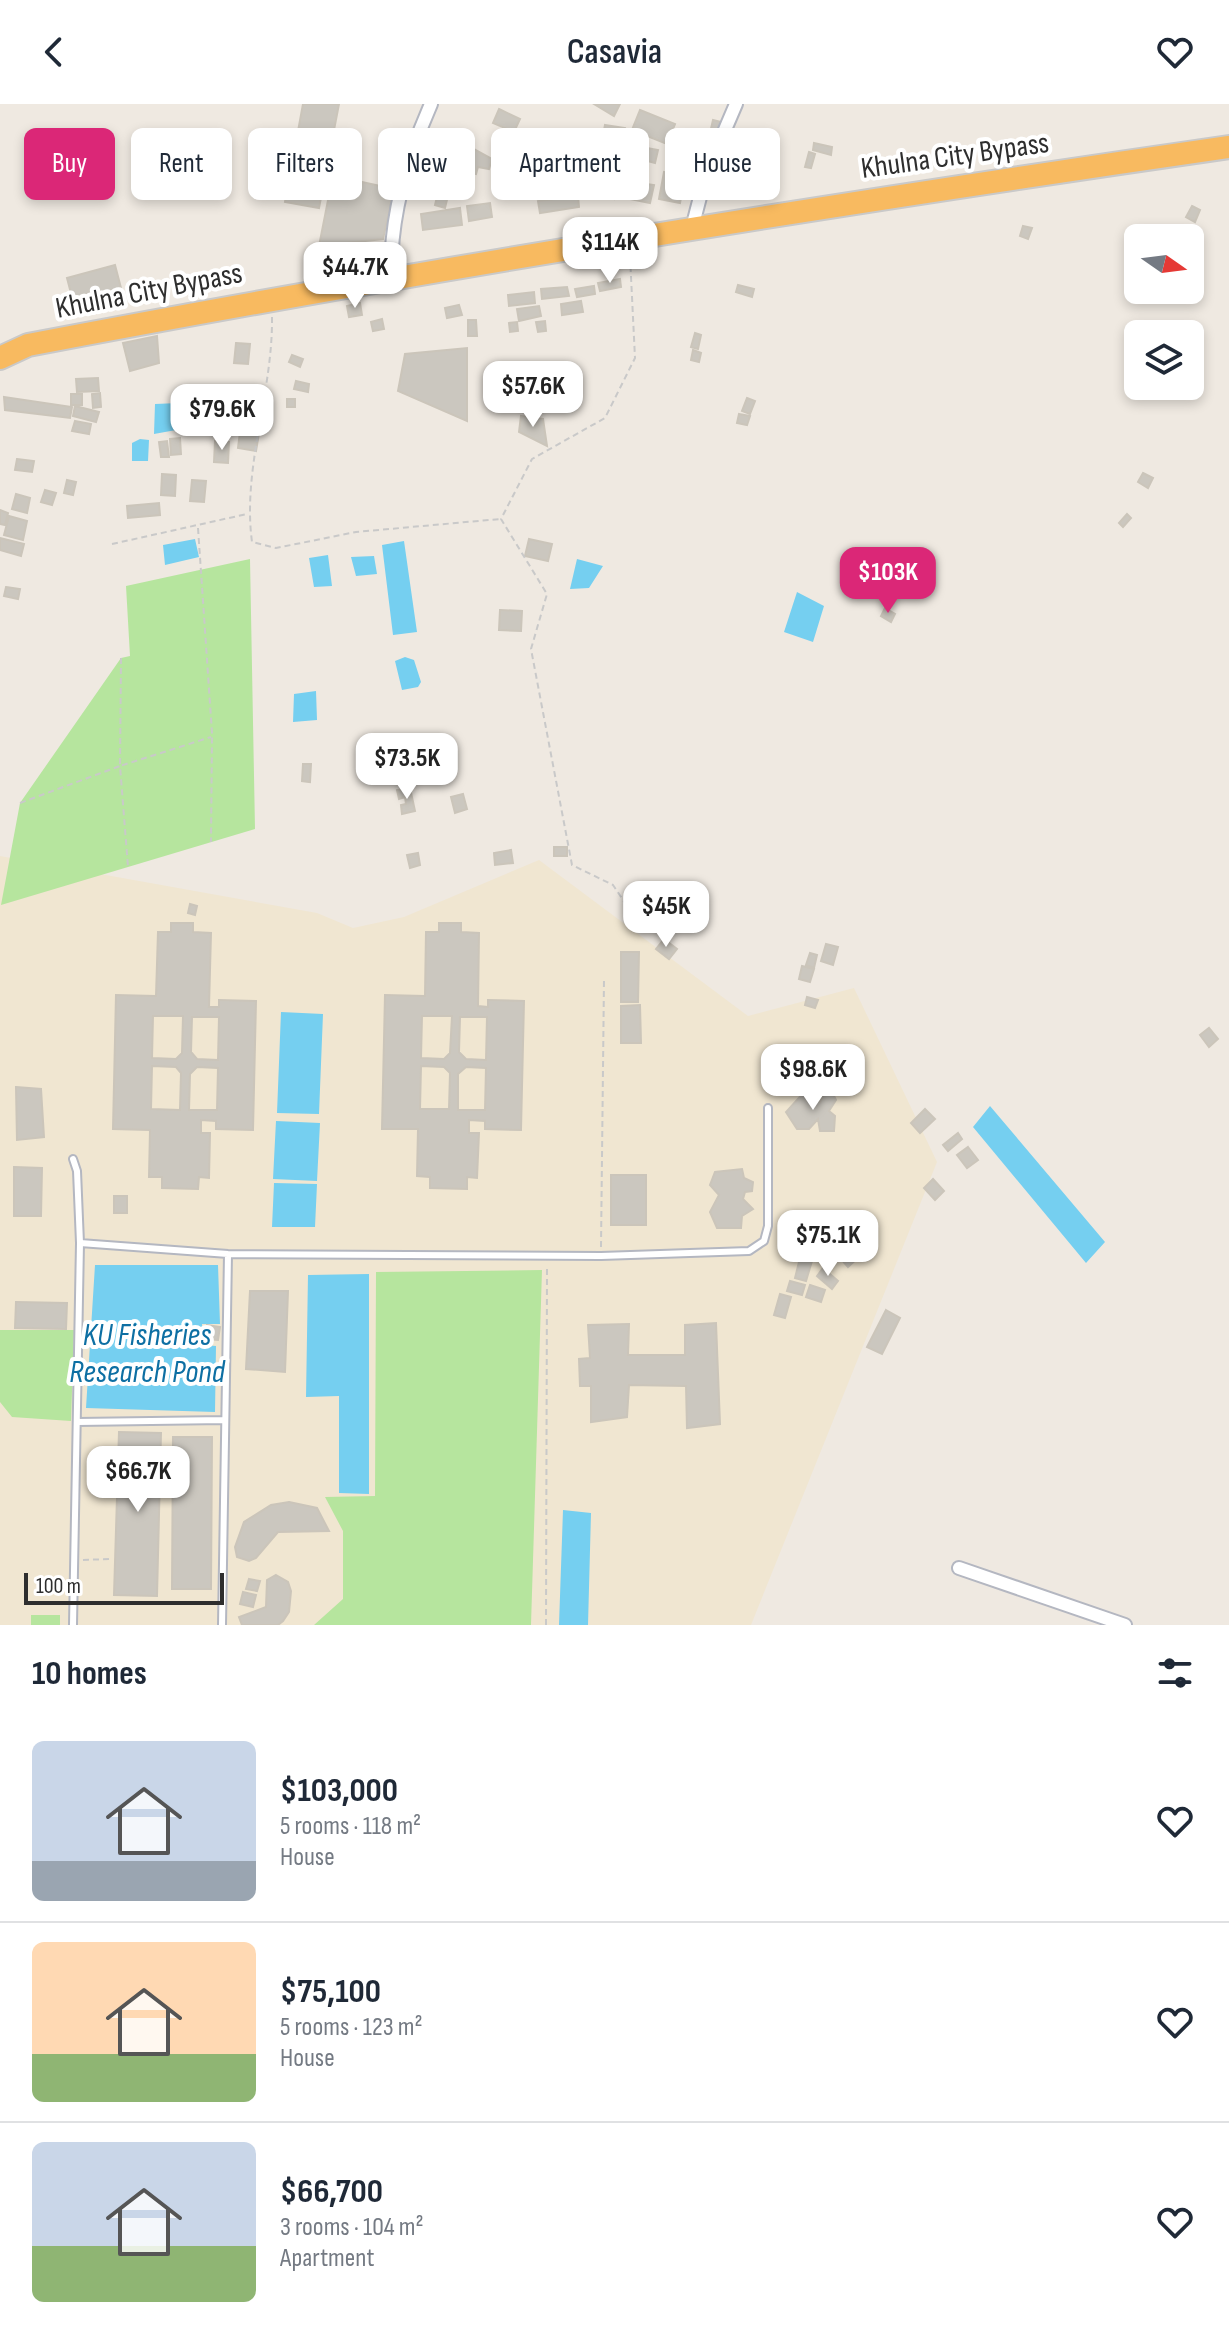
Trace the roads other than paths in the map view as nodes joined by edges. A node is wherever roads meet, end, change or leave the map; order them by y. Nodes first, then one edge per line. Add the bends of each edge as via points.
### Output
1 (431, 104) edge
2 (736, 104) edge
3 (1229, 147) edge
4 (692, 228) junction
5 (391, 279) junction
6 (0, 343) edge
7 (28, 345) junction
8 (0, 358) edge
9 (768, 1108) dead end
10 (73, 1159) dead end
11 (80, 1243) junction
12 (228, 1254) junction
13 (225, 1420) junction
14 (77, 1422) junction
15 (959, 1568) dead end
16 (73, 1625) edge
17 (222, 1625) edge
18 (1125, 1625) edge

1 - 5 street via 410,153 393,223
2 - 4 street via 706,174
3 - 4 highway, Khulna City Bypass
4 - 5 highway, Khulna City Bypass
5 - 7 highway, Khulna City Bypass
6 - 7 highway
7 - 8 highway
9 - 12 lane via 768,1226 764,1241 749,1251 601,1256
10 - 11 lane
11 - 12 lane
11 - 14 lane
12 - 13 lane
13 - 14 lane
13 - 17 lane
14 - 16 lane
15 - 18 street

